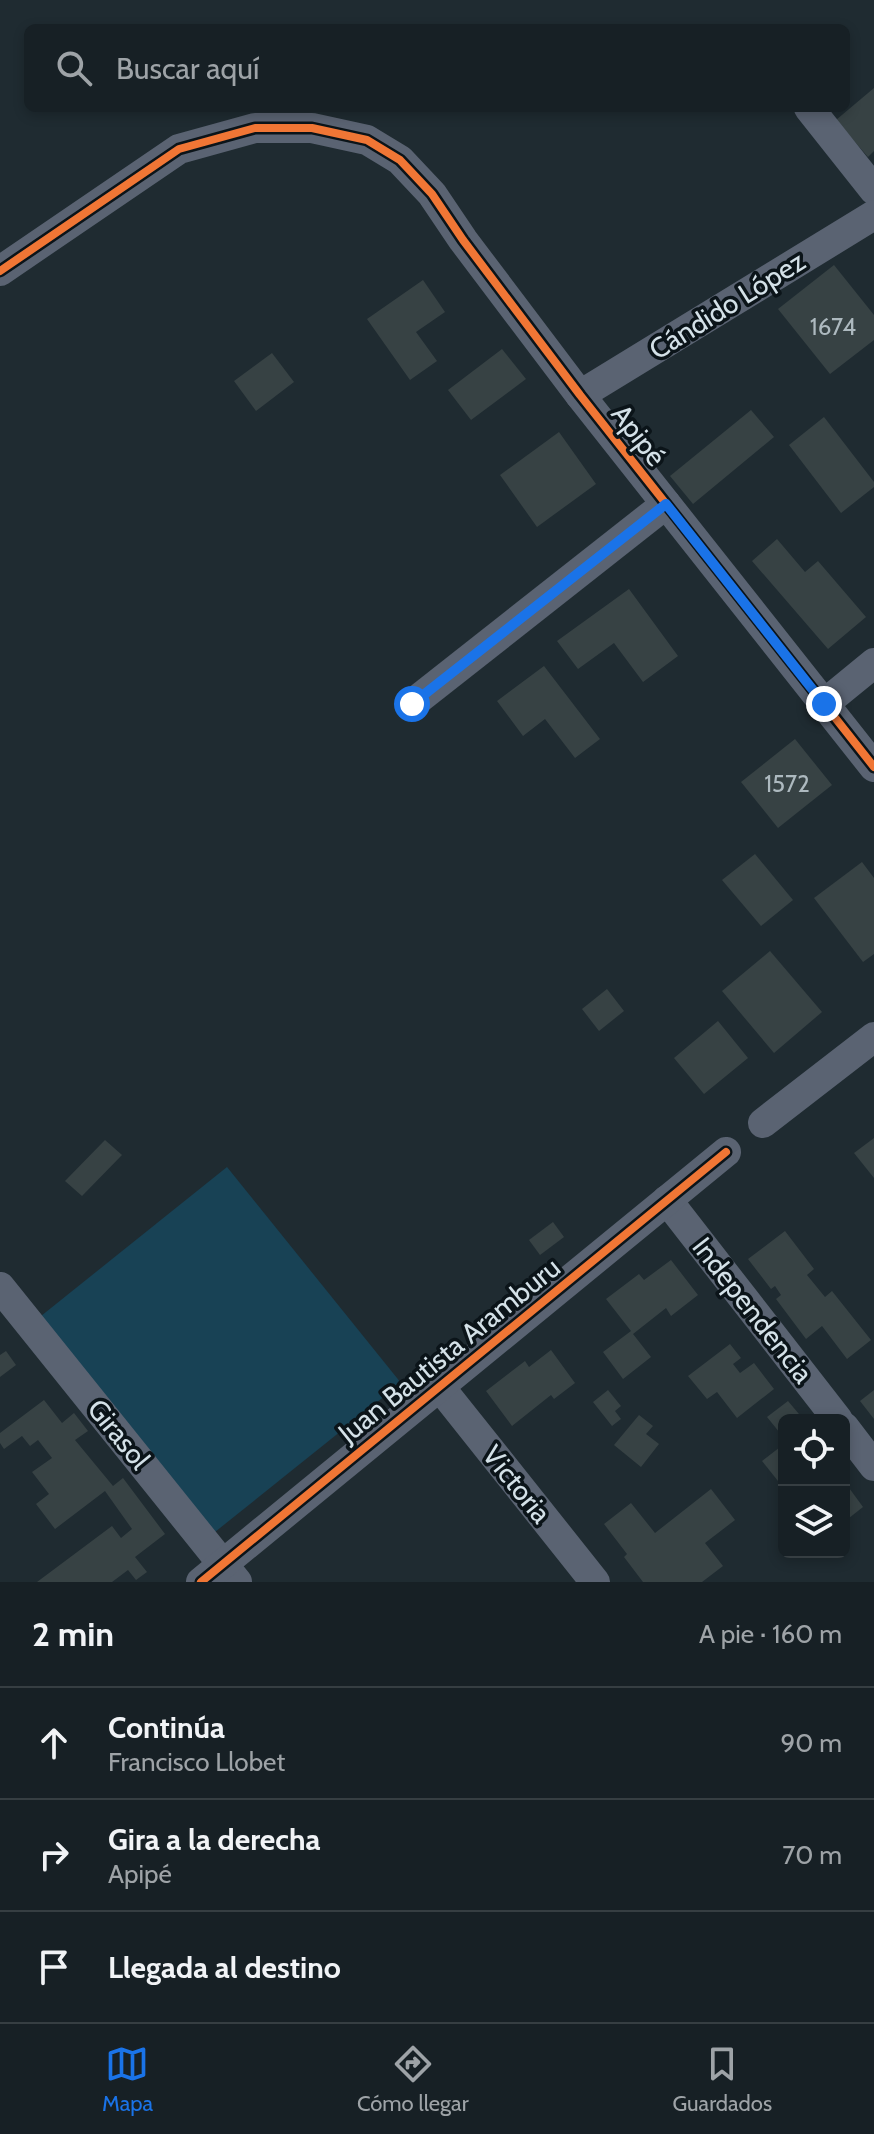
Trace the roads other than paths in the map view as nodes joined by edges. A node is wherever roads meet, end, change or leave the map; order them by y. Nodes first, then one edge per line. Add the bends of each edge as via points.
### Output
1 (812, 112) edge
2 (874, 190) edge
3 (874, 215) edge
4 (0, 271) edge
5 (580, 395) junction
6 (666, 504) junction
7 (874, 663) edge
8 (412, 704) dead end
9 (824, 704) junction
10 (874, 767) edge
11 (874, 1037) edge
12 (763, 1123) dead end
13 (726, 1152) dead end
14 (667, 1200) junction
15 (0, 1287) edge
16 (439, 1386) junction
17 (833, 1414) edge
18 (850, 1435) edge
19 (874, 1466) edge
20 (220, 1576) edge
21 (595, 1582) edge

1 - 2 street
3 - 5 street, Cándido López
4 - 5 street, Apipé via 179,149 255,128 312,128 367,140 400,160 432,194
5 - 6 street, Apipé
6 - 8 street
6 - 9 street, Apipé
7 - 9 street
9 - 10 street, Apipé
11 - 12 street
13 - 14 street, Juan Bautista Aramburu
14 - 16 street, Juan Bautista Aramburu
14 - 17 street, Independencia
15 - 20 street, Girasol
16 - 20 street, Juan Bautista Aramburu
16 - 21 street, Victoria
18 - 19 street

